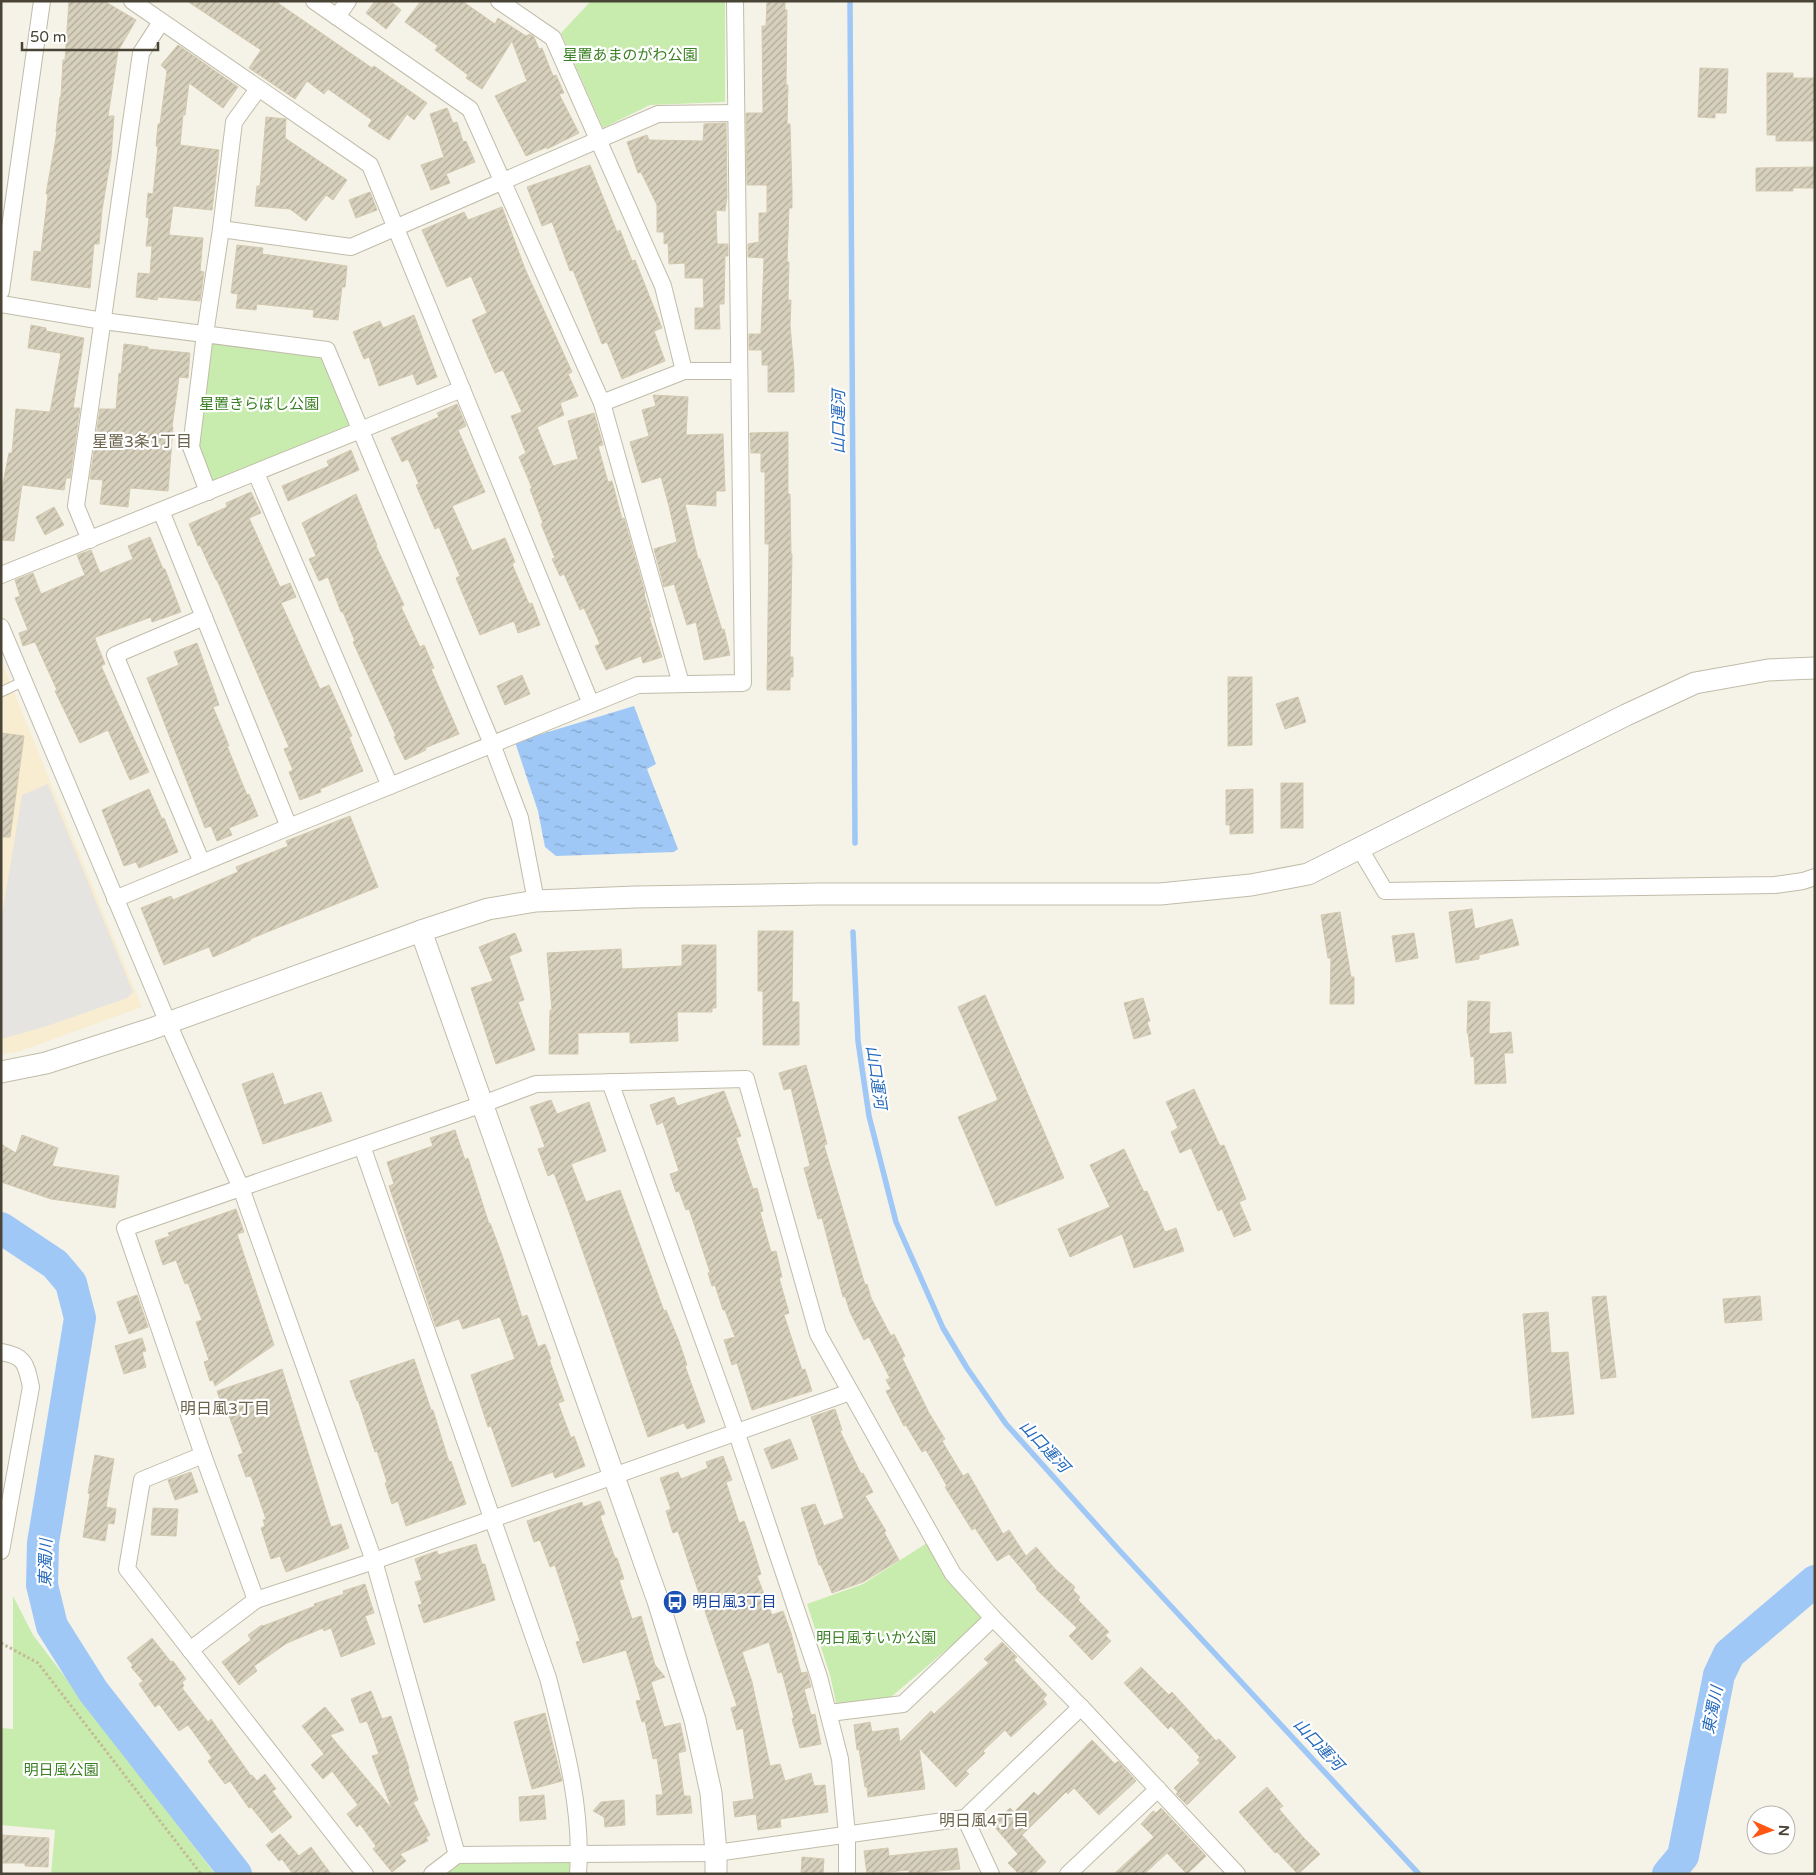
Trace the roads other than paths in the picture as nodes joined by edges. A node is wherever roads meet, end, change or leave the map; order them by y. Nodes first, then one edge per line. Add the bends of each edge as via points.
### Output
1 (42, 1) edge
2 (132, 1) edge
3 (314, 1) edge
4 (348, 1) edge
5 (499, 1) edge
6 (735, 1) edge
7 (337, 17) junction
8 (161, 22) junction
9 (258, 89) junction
10 (736, 113) junction
11 (598, 139) junction
12 (503, 180) junction
13 (395, 228) junction
14 (221, 229) junction
15 (1, 291) edge
16 (1, 304) edge
17 (103, 321) junction
18 (205, 334) junction
19 (684, 371) junction
20 (739, 371) junction
21 (462, 390) junction
22 (602, 404) junction
23 (361, 431) junction
24 (256, 473) junction
25 (208, 492) junction
26 (161, 511) junction
27 (90, 540) junction
28 (1, 576) edge
29 (204, 617) junction
30 (1, 627) edge
31 (5, 648) edge
32 (1815, 668) edge
33 (24, 681) junction
34 (681, 684) junction
35 (1, 692) edge
36 (591, 704) junction
37 (492, 744) junction
38 (390, 786) junction
39 (289, 827) junction
40 (1360, 849) junction
41 (202, 863) junction
42 (1815, 876) edge
43 (115, 899) junction
44 (536, 901) junction
45 (421, 931) junction
46 (168, 1023) junction
47 (1, 1072) edge
48 (610, 1082) junction
49 (483, 1104) junction
50 (362, 1146) junction
51 (241, 1188) junction
52 (1, 1352) edge
53 (850, 1392) junction
54 (736, 1431) junction
55 (203, 1455) junction
56 (613, 1476) junction
57 (494, 1518) junction
58 (1, 1551) edge
59 (374, 1561) junction
60 (256, 1600) junction
61 (993, 1618) junction
62 (190, 1650) junction
63 (1081, 1707) junction
64 (829, 1713) junction
65 (1158, 1788) junction
66 (965, 1818) junction
67 (847, 1835) junction
68 (579, 1853) junction
69 (457, 1855) junction
70 (716, 1863) edge
71 (1234, 1873) edge
72 (366, 1874) edge
73 (432, 1874) edge
74 (578, 1874) edge
75 (847, 1874) edge
76 (990, 1874) edge
77 (1068, 1874) edge

1 - 15 street
2 - 8 street
3 - 7 street
4 - 7 street
5 - 11 street via 553,38
6 - 10 street
7 - 12 street via 470,109
8 - 9 street
8 - 17 street via 141,53
9 - 13 street via 370,165
9 - 14 street via 234,122
10 - 11 street via 658,114
10 - 20 street
11 - 12 street
11 - 19 street via 663,286
12 - 13 street
12 - 22 street
13 - 14 street via 351,247
13 - 21 street
14 - 18 street
16 - 17 street
17 - 18 street
17 - 27 street via 76,506
18 - 23 street via 327,350
18 - 25 street via 191,447
19 - 20 street
19 - 22 street
20 - 34 street via 743,682
21 - 23 street
21 - 36 street
22 - 34 street
23 - 24 street
23 - 37 street
24 - 25 street
24 - 38 street
25 - 26 street
26 - 27 street
26 - 29 street
27 - 28 street
29 - 39 street
29 - 41 street via 115,655
30 - 31 street
31 - 33 street
32 - 40 street via 1768,670 1696,683
33 - 35 lane
33 - 43 street
34 - 36 street via 638,685
36 - 37 street
37 - 38 street
37 - 44 street via 520,818
38 - 39 street
39 - 41 street
40 - 42 street via 1385,891 1775,885
40 - 44 street via 1308,874 1252,885 1160,894 820,894
41 - 43 street
43 - 46 street
44 - 45 street via 488,910
45 - 46 street
45 - 49 street
46 - 47 street via 46,1063
46 - 51 street
48 - 49 street via 536,1084
48 - 53 street via 746,1079 818,1334
48 - 54 street
49 - 50 street
49 - 56 street
50 - 51 street
50 - 57 street
51 - 55 street via 125,1228
51 - 59 street
52 - 58 street via 14,1354 26,1365 31,1387
53 - 54 street
53 - 61 street via 953,1574
54 - 56 street
54 - 64 street via 820,1677
55 - 60 street
55 - 62 street via 142,1480 127,1569
56 - 57 street
56 - 70 street via 696,1720 711,1793
57 - 59 street
57 - 68 street via 548,1678 570,1764
59 - 60 street
59 - 69 street
60 - 62 street
61 - 63 street
61 - 64 street via 903,1704
62 - 72 street
63 - 65 street
63 - 66 street
64 - 67 street via 840,1759
65 - 71 street
65 - 77 street
66 - 67 street
66 - 76 street
67 - 70 street
67 - 75 street
68 - 69 street
68 - 70 street
68 - 74 street
69 - 73 street

